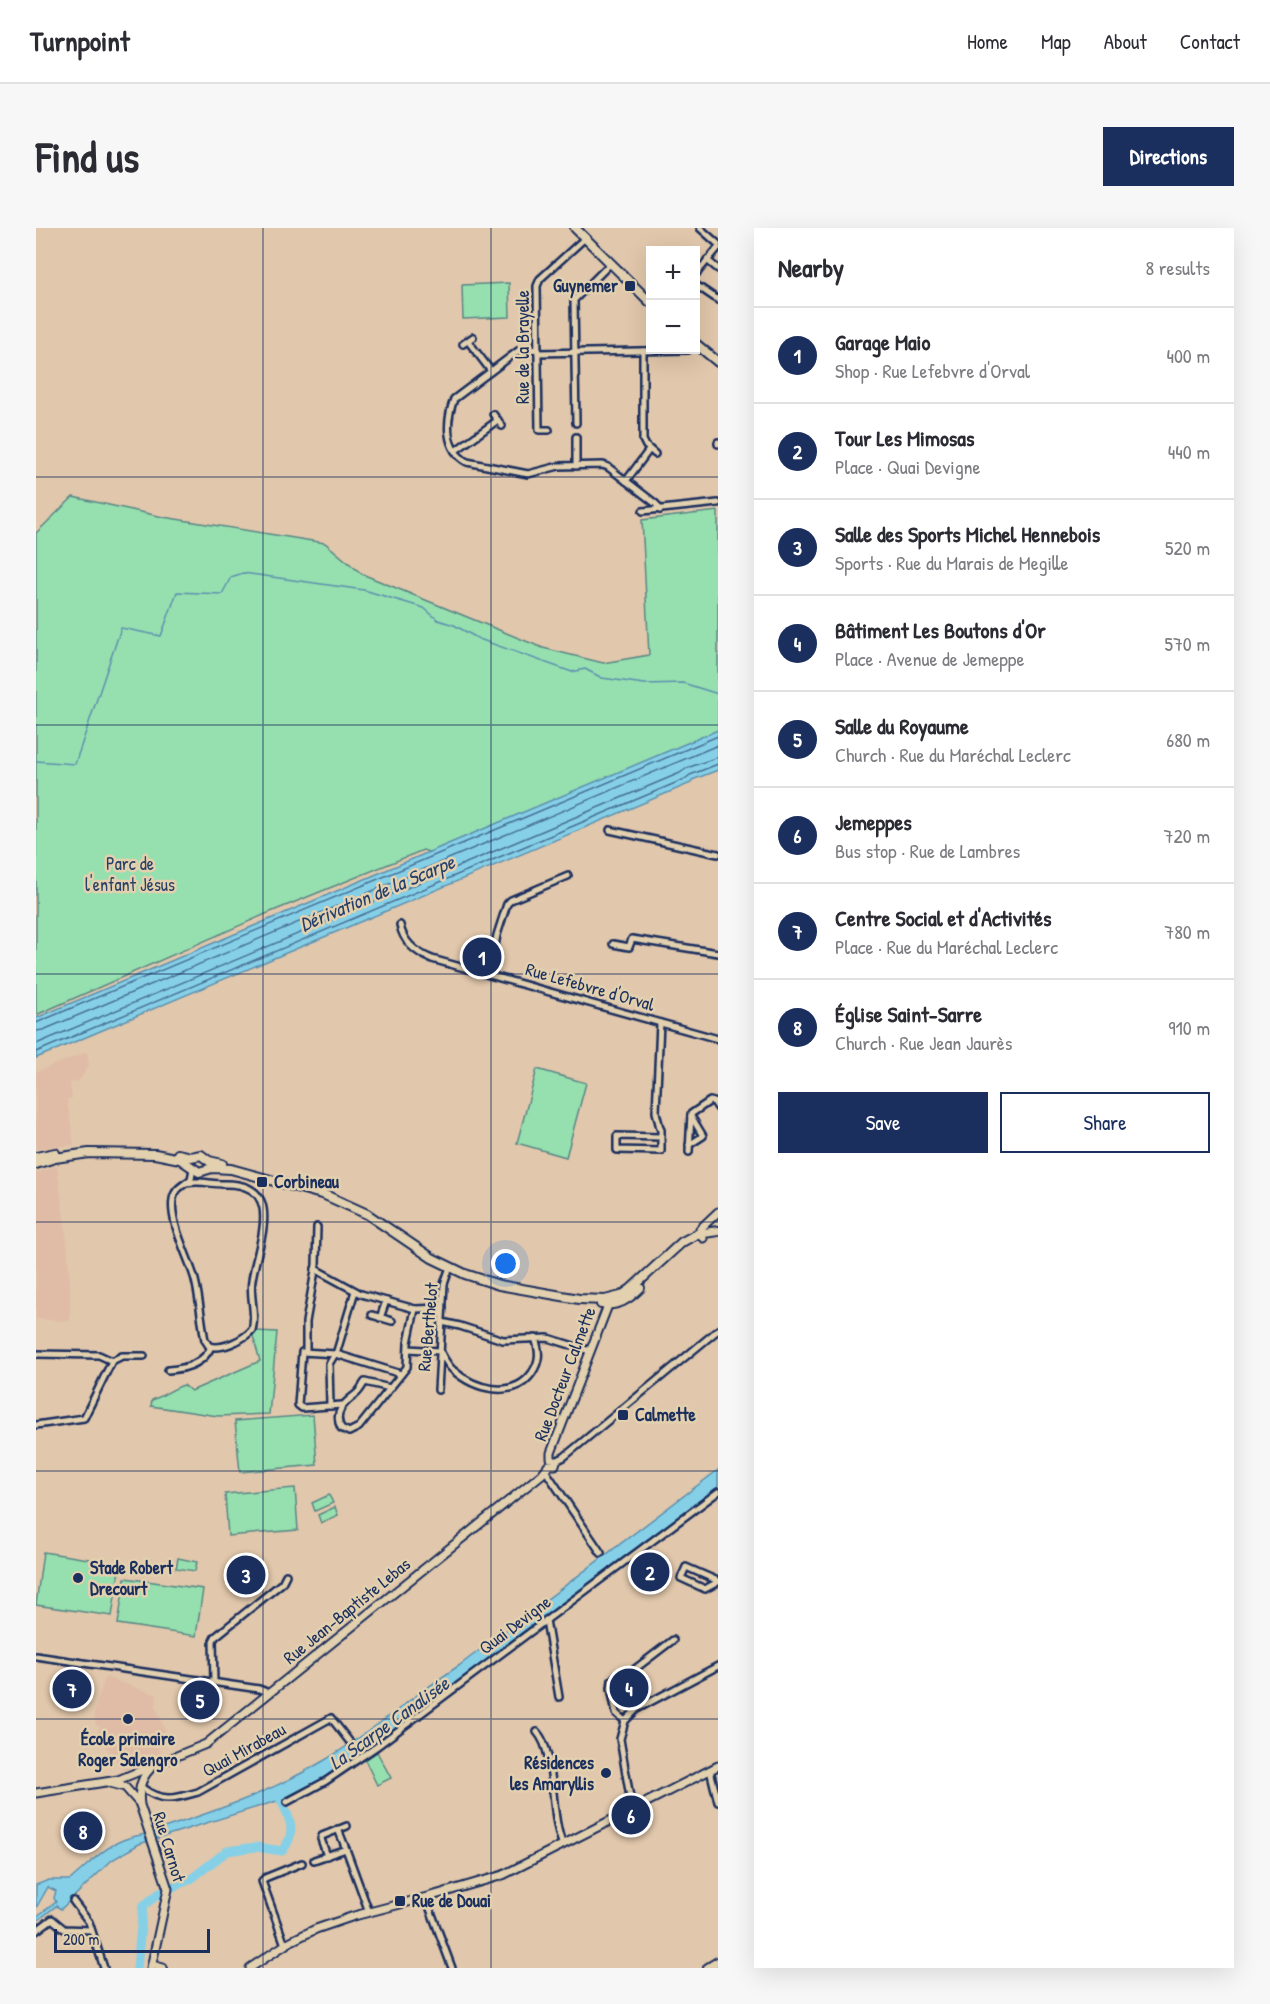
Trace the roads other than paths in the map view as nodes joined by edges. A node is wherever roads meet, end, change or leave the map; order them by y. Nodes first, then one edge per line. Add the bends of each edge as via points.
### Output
1 (575, 228) edge
2 (700, 228) edge
3 (585, 238) junction
4 (718, 246) edge
5 (707, 260) junction
6 (611, 263) junction
7 (700, 269) edge
8 (718, 269) edge
9 (700, 288) edge
10 (649, 300) edge
11 (718, 300) edge
12 (468, 341) dead end
13 (700, 347) edge
14 (538, 351) junction
15 (643, 351) junction
16 (646, 351) edge
17 (574, 352) junction
18 (718, 362) edge
19 (491, 371) junction
20 (493, 414) dead end
21 (498, 420) junction
22 (576, 423) dead end
23 (502, 426) dead end
24 (549, 430) dead end
25 (576, 437) dead end
26 (455, 451) junction
27 (576, 466) junction
28 (626, 481) junction
29 (718, 502) edge
30 (660, 510) junction
31 (643, 511) dead end
32 (610, 830) dead end
33 (718, 854) edge
34 (568, 876) dead end
35 (400, 925) dead end
36 (613, 944) dead end
37 (718, 953) edge
38 (490, 974) junction
39 (660, 1023) junction
40 (718, 1039) edge
41 (718, 1108) edge
42 (691, 1116) junction
43 (661, 1137) junction
44 (689, 1145) junction
45 (689, 1152) dead end
46 (36, 1157) edge
47 (194, 1157) junction
48 (206, 1158) junction
49 (36, 1164) edge
50 (193, 1169) junction
51 (205, 1170) junction
52 (242, 1171) junction
53 (208, 1182) junction
54 (187, 1183) junction
55 (718, 1212) edge
56 (317, 1227) dead end
57 (718, 1234) edge
58 (702, 1236) junction
59 (450, 1268) junction
60 (315, 1269) junction
61 (355, 1291) junction
62 (386, 1301) junction
63 (607, 1303) junction
64 (442, 1308) junction
65 (415, 1309) junction
66 (372, 1315) dead end
67 (380, 1318) junction
68 (392, 1321) dead end
69 (442, 1322) junction
70 (718, 1330) edge
71 (535, 1338) junction
72 (211, 1347) junction
73 (409, 1349) junction
74 (440, 1351) junction
75 (590, 1351) junction
76 (306, 1352) junction
77 (36, 1354) edge
78 (336, 1354) junction
79 (144, 1356) dead end
80 (112, 1361) junction
81 (168, 1370) dead end
82 (401, 1374) junction
83 (390, 1388) junction
84 (438, 1390) dead end
85 (342, 1405) junction
86 (330, 1406) junction
87 (36, 1425) edge
88 (550, 1464) junction
89 (718, 1492) edge
90 (601, 1553) dead end
91 (285, 1575) dead end
92 (718, 1582) edge
93 (546, 1620) junction
94 (673, 1640) dead end
95 (36, 1656) edge
96 (718, 1666) edge
97 (214, 1682) junction
98 (269, 1693) junction
99 (559, 1697) dead end
100 (625, 1721) junction
101 (537, 1732) dead end
102 (349, 1741) dead end
103 (154, 1765) junction
104 (718, 1766) edge
105 (710, 1770) junction
106 (130, 1775) junction
107 (104, 1782) junction
108 (141, 1785) junction
109 (128, 1789) junction
110 (36, 1794) edge
111 (286, 1802) dead end
112 (718, 1802) edge
113 (140, 1805) junction
114 (632, 1809) junction
115 (347, 1826) dead end
116 (338, 1829) junction
117 (563, 1845) junction
118 (346, 1849) junction
119 (327, 1856) junction
120 (314, 1860) dead end
121 (302, 1863) dead end
122 (426, 1898) junction
123 (73, 1901) dead end
124 (369, 1912) junction
125 (91, 1930) junction
126 (36, 1931) edge
127 (285, 1945) junction
128 (718, 1962) edge
129 (152, 1967) edge
130 (104, 1968) edge
131 (163, 1968) edge
132 (250, 1968) edge
133 (452, 1968) edge
134 (708, 1968) edge

1 - 3 main road
2 - 4 street
3 - 6 main road
3 - 14 street, Rue de la Brayelle via 537,283
4 - 5 street
5 - 7 street
5 - 8 street
6 - 10 main road
6 - 17 street via 575,298
9 - 11 street
12 - 19 street
13 - 18 main road
14 - 17 street
14 - 19 street via 520,350
14 - 24 street, Rue de la Brayelle via 538,430
15 - 16 street
15 - 17 street
15 - 28 street via 644,440 652,452
17 - 22 street
19 - 26 street via 453,402 448,438
20 - 21 street
21 - 23 street
21 - 26 street
25 - 27 street
26 - 27 street via 467,462 528,474 556,466
27 - 28 street via 606,466
28 - 30 street
29 - 30 street
30 - 31 street
32 - 33 street
34 - 38 street via 507,904
35 - 38 street, Rue Lefebvre d'Orval via 406,940 423,955
36 - 37 street via 629,947 632,939
38 - 39 street, Rue Lefebvre d'Orval
39 - 40 street, Rue Lefebvre d'Orval
39 - 43 street via 656,1112
41 - 42 street via 714,1102 708,1102
42 - 44 street
42 - 44 street via 703,1136
43 - 43 street via 661,1151 617,1150 617,1136
44 - 45 street
46 - 47 main road via 110,1148
47 - 48 main road
47 - 50 main road
48 - 51 main road
48 - 52 main road
49 - 50 main road via 78,1154 121,1153 171,1156
50 - 51 main road
50 - 54 street
51 - 52 main road
51 - 53 street via 202,1177
52 - 59 main road via 349,1205
53 - 54 street
53 - 72 street via 235,1183 251,1190 261,1202 265,1222 251,1286 252,1330 240,1339
54 - 72 street via 175,1192 173,1207 194,1276 204,1337
55 - 58 street via 702,1226
56 - 60 street
57 - 58 main road
58 - 63 main road via 676,1246 627,1293
59 - 63 main road via 492,1283
59 - 64 street, Rue Berthelot
60 - 61 street
60 - 76 street via 306,1318
61 - 62 street
61 - 78 street
62 - 65 street
62 - 67 street
63 - 75 street, Rue Docteur Calmette
64 - 65 street
64 - 69 street, Rue Berthelot
65 - 73 street
66 - 67 street
67 - 68 street
69 - 71 street via 503,1340
69 - 74 street, Rue Berthelot
70 - 88 street, Rue Jean-Baptiste Lebas via 564,1458
71 - 74 street via 537,1366 525,1381 508,1388 470,1382 452,1369
71 - 75 street via 558,1340
72 - 81 street via 197,1362
73 - 74 street
73 - 82 street
74 - 84 street, Rue Berthelot
75 - 88 street, Rue Docteur Calmette
76 - 78 street
76 - 86 street via 301,1355 297,1404 302,1408
77 - 80 street via 101,1355
78 - 82 street
78 - 86 street via 329,1365
79 - 80 street via 122,1356
80 - 87 street via 84,1418
82 - 83 street
83 - 85 street via 365,1382
83 - 85 street via 353,1432 339,1425
85 - 86 street
88 - 90 street
88 - 98 street, Rue Jean-Baptiste Lebas
89 - 93 street, Quai Devigne
91 - 97 street via 282,1583 215,1637
92 - 92 street via 686,1567 681,1578 705,1589
93 - 99 street
93 - 111 street, Quai Devigne via 376,1747 328,1780
94 - 100 street via 629,1673 618,1674 612,1680 616,1713
95 - 97 street
96 - 100 street via 637,1709
97 - 98 street
98 - 103 street, Rue Jean-Baptiste Lebas via 206,1744
100 - 114 street via 620,1739
101 - 117 street via 546,1744
102 - 108 street, Quai Mirabeau via 331,1718 198,1792 161,1799
103 - 106 street, Rue Jean-Baptiste Lebas
103 - 108 street, Rue Jean-Baptiste Lebas
104 - 105 street
105 - 112 street
105 - 114 street
106 - 107 street, Rue Jean-Baptiste Lebas
106 - 108 street via 138,1775
106 - 109 street via 124,1782
107 - 109 street
107 - 110 street, Rue Jean-Baptiste Lebas
108 - 109 street via 136,1791
108 - 113 street, Rue Carnot
109 - 113 street, Rue Carnot
113 - 129 street, Rue Carnot via 168,1893
114 - 117 street
115 - 116 street
116 - 118 street
116 - 119 street via 321,1838
117 - 122 street via 500,1876
118 - 119 street
118 - 124 street
119 - 120 street
121 - 127 street via 262,1881
122 - 124 street
122 - 133 street
123 - 125 street
124 - 127 street via 316,1929
125 - 126 street via 64,1929 52,1919
125 - 130 street
127 - 132 street
128 - 134 main road
129 - 131 street

